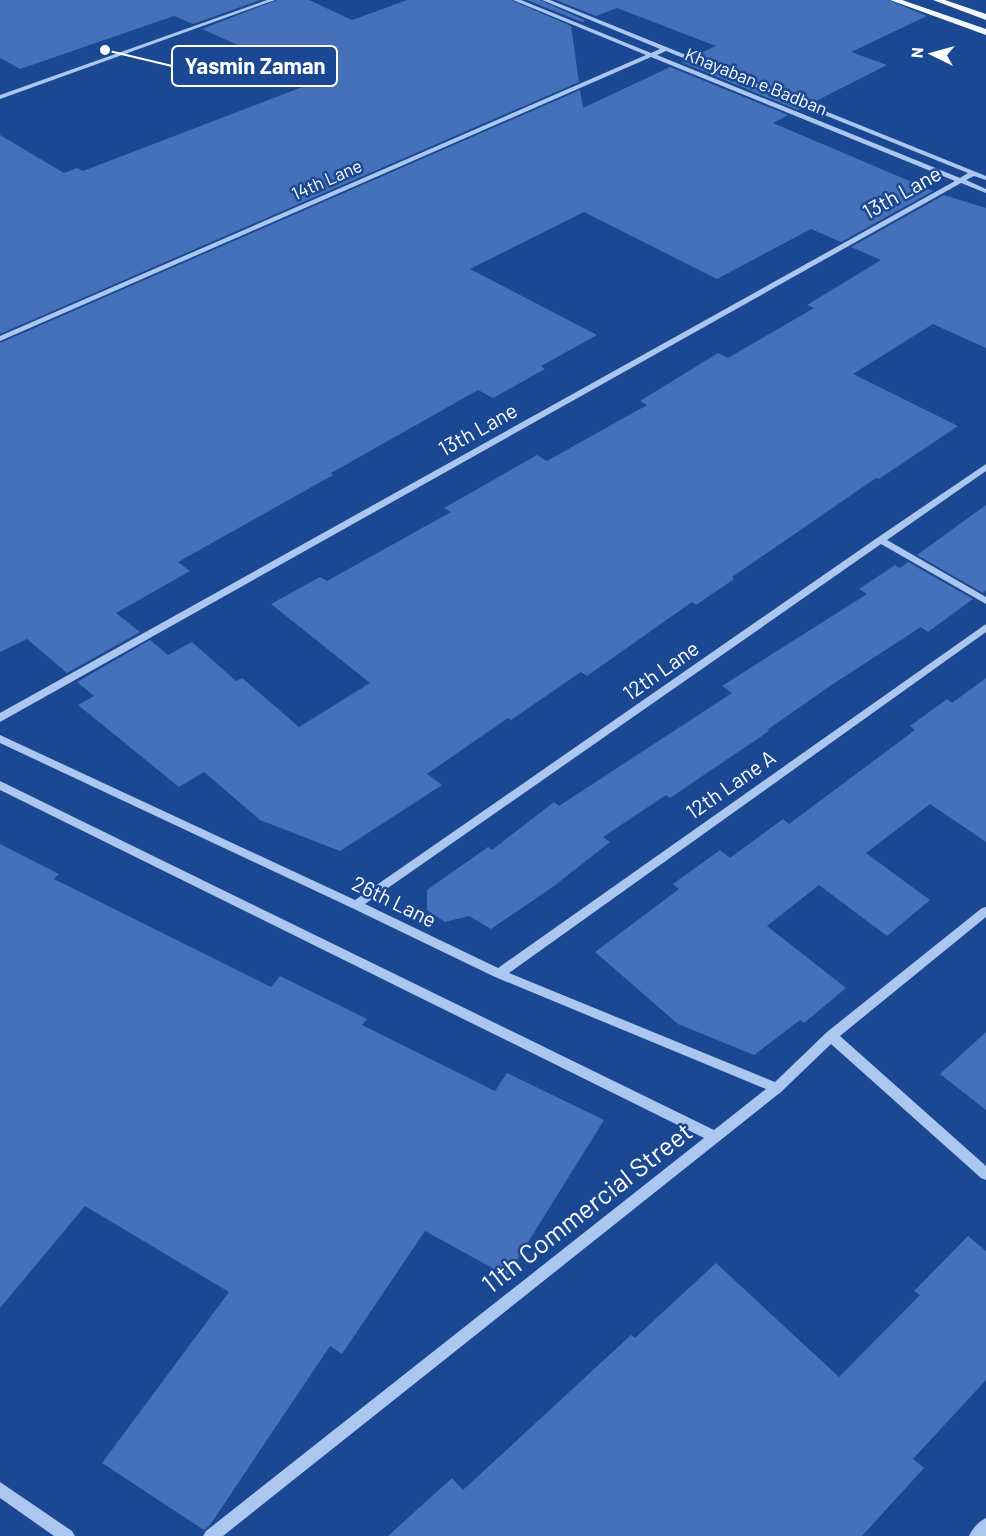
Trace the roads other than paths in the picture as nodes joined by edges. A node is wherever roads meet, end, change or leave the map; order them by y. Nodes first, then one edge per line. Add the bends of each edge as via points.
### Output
1 (272, 0) edge
2 (516, 0) edge
3 (545, 0) edge
4 (894, 0) edge
5 (937, 0) edge
6 (986, 17) edge
7 (986, 32) edge
8 (665, 49) junction
9 (650, 55) junction
10 (0, 97) edge
11 (974, 173) junction
12 (986, 178) edge
13 (961, 181) junction
14 (986, 191) edge
15 (0, 339) edge
16 (986, 467) edge
17 (880, 540) junction
18 (986, 601) edge
19 (986, 627) edge
20 (0, 718) edge
21 (0, 739) edge
22 (0, 785) edge
23 (356, 905) junction
24 (986, 911) edge
25 (499, 974) junction
26 (831, 1036) junction
27 (777, 1088) junction
28 (715, 1137) junction
29 (986, 1174) edge
30 (0, 1490) edge
31 (986, 1526) edge
32 (67, 1536) edge
33 (211, 1536) edge
34 (976, 1536) edge

1 - 10 street
2 - 9 street, Khayaban e Badban
3 - 8 street, Khayaban e Badban
4 - 7 main road
5 - 6 main road
8 - 9 street, 14th Lane
8 - 11 street, Khayaban e Badban
9 - 13 street, Khayaban e Badban
9 - 15 street, 14th Lane
11 - 12 street, Khayaban e Badban
11 - 13 street, 13th Lane
13 - 14 street, Khayaban e Badban
13 - 20 street, 13th Lane
16 - 17 street, 12th Lane
17 - 18 street
17 - 23 street, 12th Lane
19 - 25 street, 12th Lane A
21 - 23 street, 26th Lane
22 - 28 street
23 - 25 street, 26th Lane
24 - 26 street, 11th Commercial Street
25 - 27 street, 26th Lane
26 - 27 street, 11th Commercial Street
26 - 29 street
27 - 28 street, 11th Commercial Street
28 - 33 street, 11th Commercial Street
30 - 32 street
31 - 34 street

